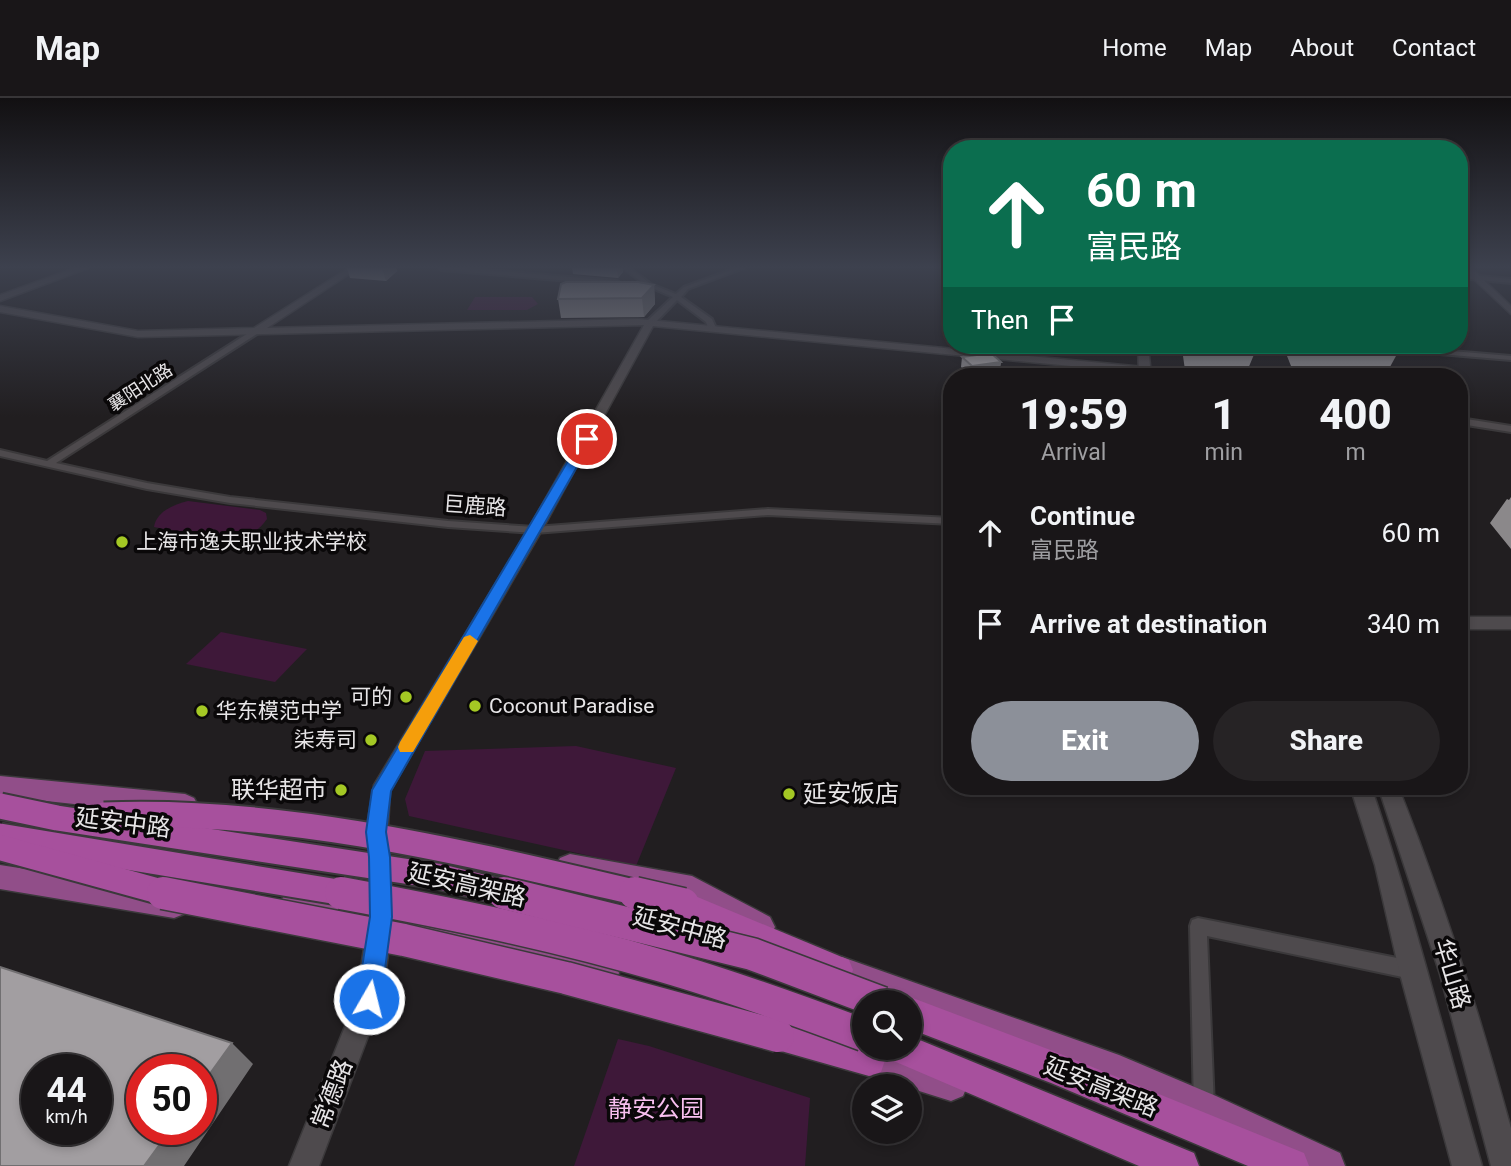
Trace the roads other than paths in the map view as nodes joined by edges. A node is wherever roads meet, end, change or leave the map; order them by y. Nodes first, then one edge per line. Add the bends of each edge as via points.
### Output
1 (48, 318) edge
2 (278, 318) edge
3 (655, 318) edge
4 (705, 318) edge
5 (650, 323) junction
6 (712, 328) junction
7 (256, 332) junction
8 (943, 347) edge
9 (1005, 354) edge
10 (1463, 354) edge
11 (1511, 358) edge
12 (1104, 368) edge
13 (1468, 422) edge
14 (1511, 429) edge
15 (0, 453) edge
16 (48, 464) junction
17 (943, 521) edge
18 (535, 530) junction
19 (1468, 623) edge
20 (1511, 623) edge
21 (0, 786) edge
22 (1363, 795) edge
23 (1391, 795) edge
24 (0, 806) edge
25 (57, 818) junction
26 (0, 836) edge
27 (377, 844) junction
28 (0, 847) edge
29 (0, 859) edge
30 (0, 877) edge
31 (379, 928) junction
32 (838, 970) junction
33 (1412, 970) junction
34 (852, 992) edge
35 (922, 1018) edge
36 (852, 1037) edge
37 (852, 1045) edge
38 (852, 1049) edge
39 (900, 1060) edge
40 (909, 1060) edge
41 (1204, 1108) junction
42 (304, 1166) edge
43 (1139, 1166) edge
44 (1181, 1166) edge
45 (1291, 1166) edge
46 (1327, 1166) edge
47 (1467, 1166) edge
48 (1507, 1166) edge

1 - 7 street via 129,333
2 - 7 street, 襄阳北路
3 - 5 street
4 - 6 street
5 - 6 street
5 - 7 street
5 - 18 street
6 - 8 street
7 - 16 street, 襄阳北路
9 - 12 street
10 - 11 street
13 - 14 street
15 - 16 street, 巨鹿路
16 - 18 street, 巨鹿路 via 230,500
17 - 18 street, 巨鹿路 via 768,512
18 - 27 street via 381,790
19 - 20 main road
21 - 27 main road via 175,804
22 - 33 main road, 华山路
23 - 48 main road, 华山路 via 1424,881
24 - 25 highway, 延安高架路, bridge
24 - 27 main road, 延安中路
25 - 32 highway, bridge via 158,811 322,828 504,861 683,904
25 - 34 highway, 延安高架路, bridge via 437,876 752,954
26 - 36 highway, 延安高架路, bridge via 467,917 742,990
27 - 31 main road, 常德路
27 - 32 main road, 延安中路
27 - 32 main road via 692,889
28 - 37 highway, bridge via 172,895 404,940 566,978 778,1036
29 - 31 main road
30 - 31 main road
31 - 38 main road via 537,981 662,1009 787,1053
31 - 42 main road, 常德路 via 369,999
32 - 41 main road, 延安中路 via 1119,1072
33 - 41 street via 1198,926
33 - 47 main road, 华山路
35 - 45 highway, 延安高架路
39 - 43 main road
40 - 44 highway, 延安高架路
41 - 46 main road, 延安中路

